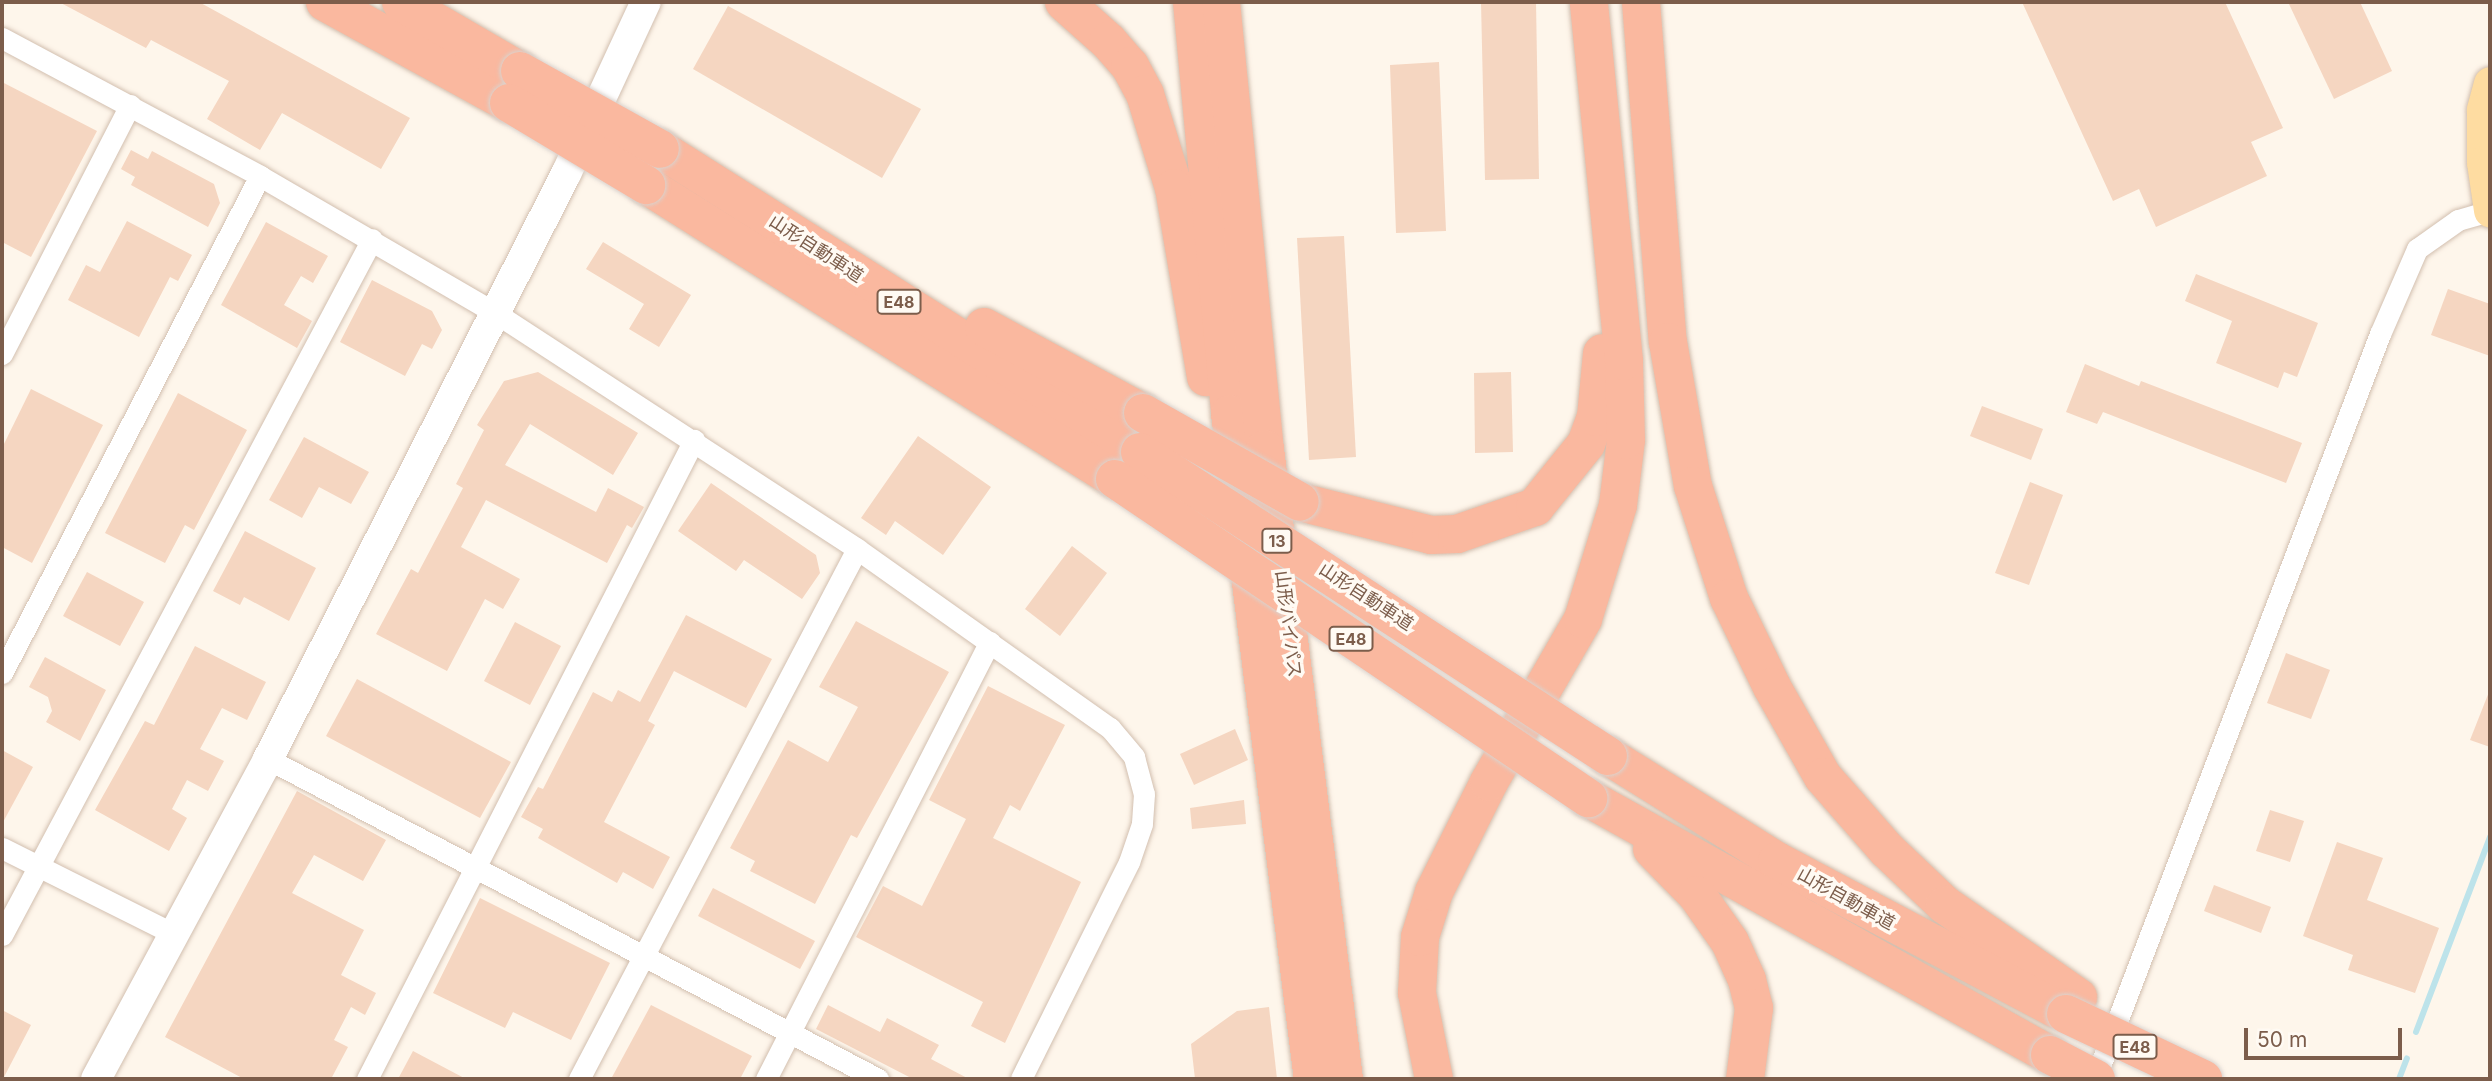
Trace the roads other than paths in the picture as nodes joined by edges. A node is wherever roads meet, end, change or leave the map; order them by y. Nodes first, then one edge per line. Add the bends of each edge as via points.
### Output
1 (325, 2) edge
2 (401, 2) edge
3 (646, 2) edge
4 (1064, 2) edge
5 (1192, 2) edge
6 (1221, 2) edge
7 (1238, 2) edge
8 (1589, 2) edge
9 (1641, 2) edge
10 (2, 38) edge
11 (2490, 83) edge
12 (515, 87) junction
13 (130, 105) junction
14 (660, 149) junction
15 (260, 176) junction
16 (2490, 211) edge
17 (372, 239) junction
18 (1610, 241) junction
19 (1661, 295) junction
20 (494, 312) junction
21 (2, 354) edge
22 (1260, 387) junction
23 (1230, 414) junction
24 (694, 440) junction
25 (1127, 466) junction
26 (857, 549) junction
27 (990, 642) junction
28 (2, 673) edge
29 (268, 759) junction
30 (1625, 822) junction
31 (2, 848) edge
32 (36, 865) junction
33 (471, 869) junction
34 (2, 934) edge
35 (174, 934) junction
36 (641, 958) junction
37 (2072, 1006) junction
38 (789, 1033) junction
39 (96, 1079) edge
40 (366, 1079) edge
41 (579, 1079) edge
42 (766, 1079) edge
43 (878, 1079) edge
44 (1021, 1079) edge
45 (1313, 1079) edge
46 (1344, 1079) edge
47 (1434, 1079) edge
48 (1462, 1079) edge
49 (1745, 1079) edge
50 (2096, 1079) edge
51 (2202, 1079) edge

1 - 12 highway, 山形自動車道 / E48
2 - 12 highway, 山形自動車道 / E48
3 - 20 street via 566,174
4 - 23 highway via 1108,41 1145,94 1174,188 1199,352 1208,383
5 - 23 highway, 山形バイパス / 13
6 - 22 highway, 山形バイパス / 13
7 - 22 highway via 1255,180
8 - 18 highway
9 - 19 highway
10 - 13 street
11 - 16 main road via 2483,110 2483,162
12 - 14 highway, 山形自動車道 / E48, bridge
12 - 25 highway, 山形自動車道 / E48, bridge via 646,185
13 - 15 street
13 - 21 street
14 - 18 highway, bridge via 1300,502 1432,535 1457,534 1535,507 1580,453 1596,418
14 - 25 highway, 山形自動車道 / E48
15 - 17 street
15 - 28 street
16 - 50 street via 2458,220 2417,249 2380,334
17 - 20 street
17 - 32 street
18 - 47 highway via 1624,361 1626,440 1618,505 1583,619 1477,804 1430,903 1420,937 1416,993
19 - 37 highway via 1679,418 1712,552 1745,632 1798,735 1823,777 1906,869
19 - 48 highway via 1638,496 1621,559 1579,666 1475,849 1454,895 1438,979 1439,1014
20 - 24 street
20 - 29 street
22 - 46 highway, 山形バイパス / 13
23 - 45 highway, 山形バイパス / 13
24 - 26 street
24 - 33 street
25 - 30 highway, 山形自動車道 / E48, bridge
25 - 37 highway, 山形自動車道 / E48, bridge via 1875,916
26 - 27 street
26 - 36 street
27 - 38 street
27 - 44 street via 1111,728 1134,757 1144,793 1142,824 1129,862
29 - 33 street
29 - 35 street
30 - 49 highway via 1697,895 1730,942 1754,1008
30 - 50 highway, 山形自動車道 / E48, bridge
31 - 32 street
32 - 34 street
32 - 35 street
33 - 36 street
33 - 40 street
35 - 39 street
36 - 38 street
36 - 41 street
37 - 51 highway, bridge
38 - 42 street
38 - 43 street

